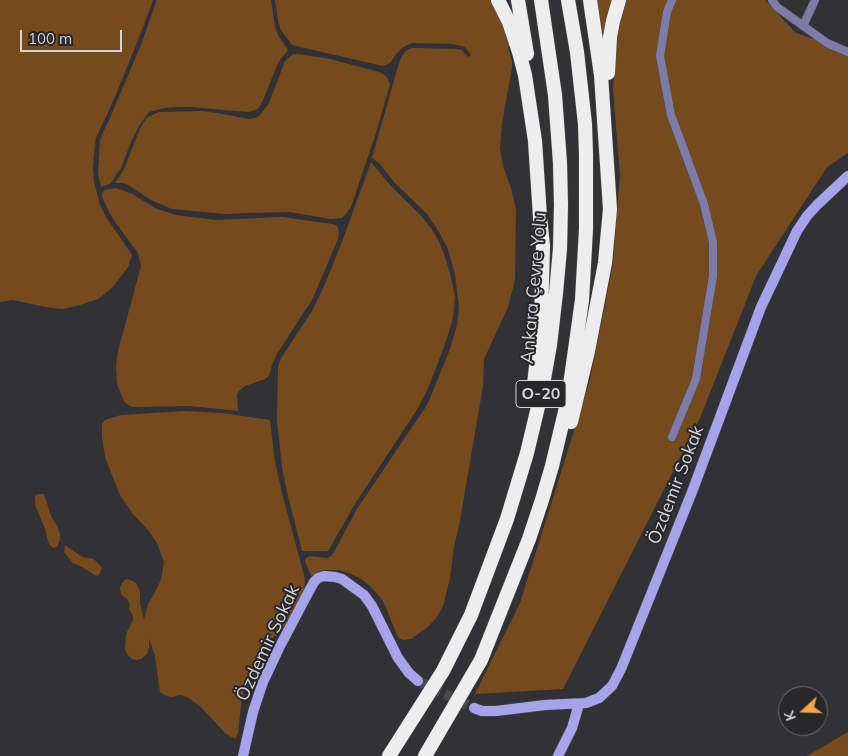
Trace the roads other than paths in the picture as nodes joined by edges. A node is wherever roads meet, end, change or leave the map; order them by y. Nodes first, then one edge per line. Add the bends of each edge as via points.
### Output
1 (498, 0) edge
2 (518, 0) edge
3 (541, 0) edge
4 (568, 0) edge
5 (590, 0) edge
6 (619, 0) edge
7 (672, 0) edge
8 (772, 0) edge
9 (814, 0) edge
10 (803, 26) junction
11 (848, 52) edge
12 (535, 141) junction
13 (848, 176) edge
14 (610, 209) junction
15 (672, 437) dead end
16 (481, 590) junction
17 (481, 660) junction
18 (418, 681) tunnel mouth
19 (579, 704) junction
20 (474, 708) tunnel mouth
21 (243, 756) edge
22 (389, 756) edge
23 (425, 756) edge
24 (558, 756) edge

1 - 12 highway via 519,52
2 - 12 highway via 529,70
3 - 16 highway, Ankara Çevre Yolu / O-20 via 555,95 560,163 558,272 546,366 527,453
4 - 17 highway, O-20 via 577,52 586,155 582,300 561,430 542,500
5 - 14 highway via 603,91
6 - 14 highway via 610,37 608,67
7 - 15 street via 660,56 671,115 704,204 713,242 713,276 696,379
8 - 10 street
9 - 10 street
10 - 11 street via 827,43
12 - 16 highway via 543,246 540,342 531,405
13 - 19 street, Özdemir Sokak via 807,216 761,307 621,669 612,686 599,698
14 - 17 highway via 605,264 595,316 554,488 511,602
16 - 22 highway, Ankara Çevre Yolu / O-20 via 443,671
17 - 23 highway, O-20
18 - 21 street, Özdemir Sokak via 398,658 364,595 336,576 318,578 263,682
19 - 20 street, Özdemir Sokak via 496,712
19 - 24 street

